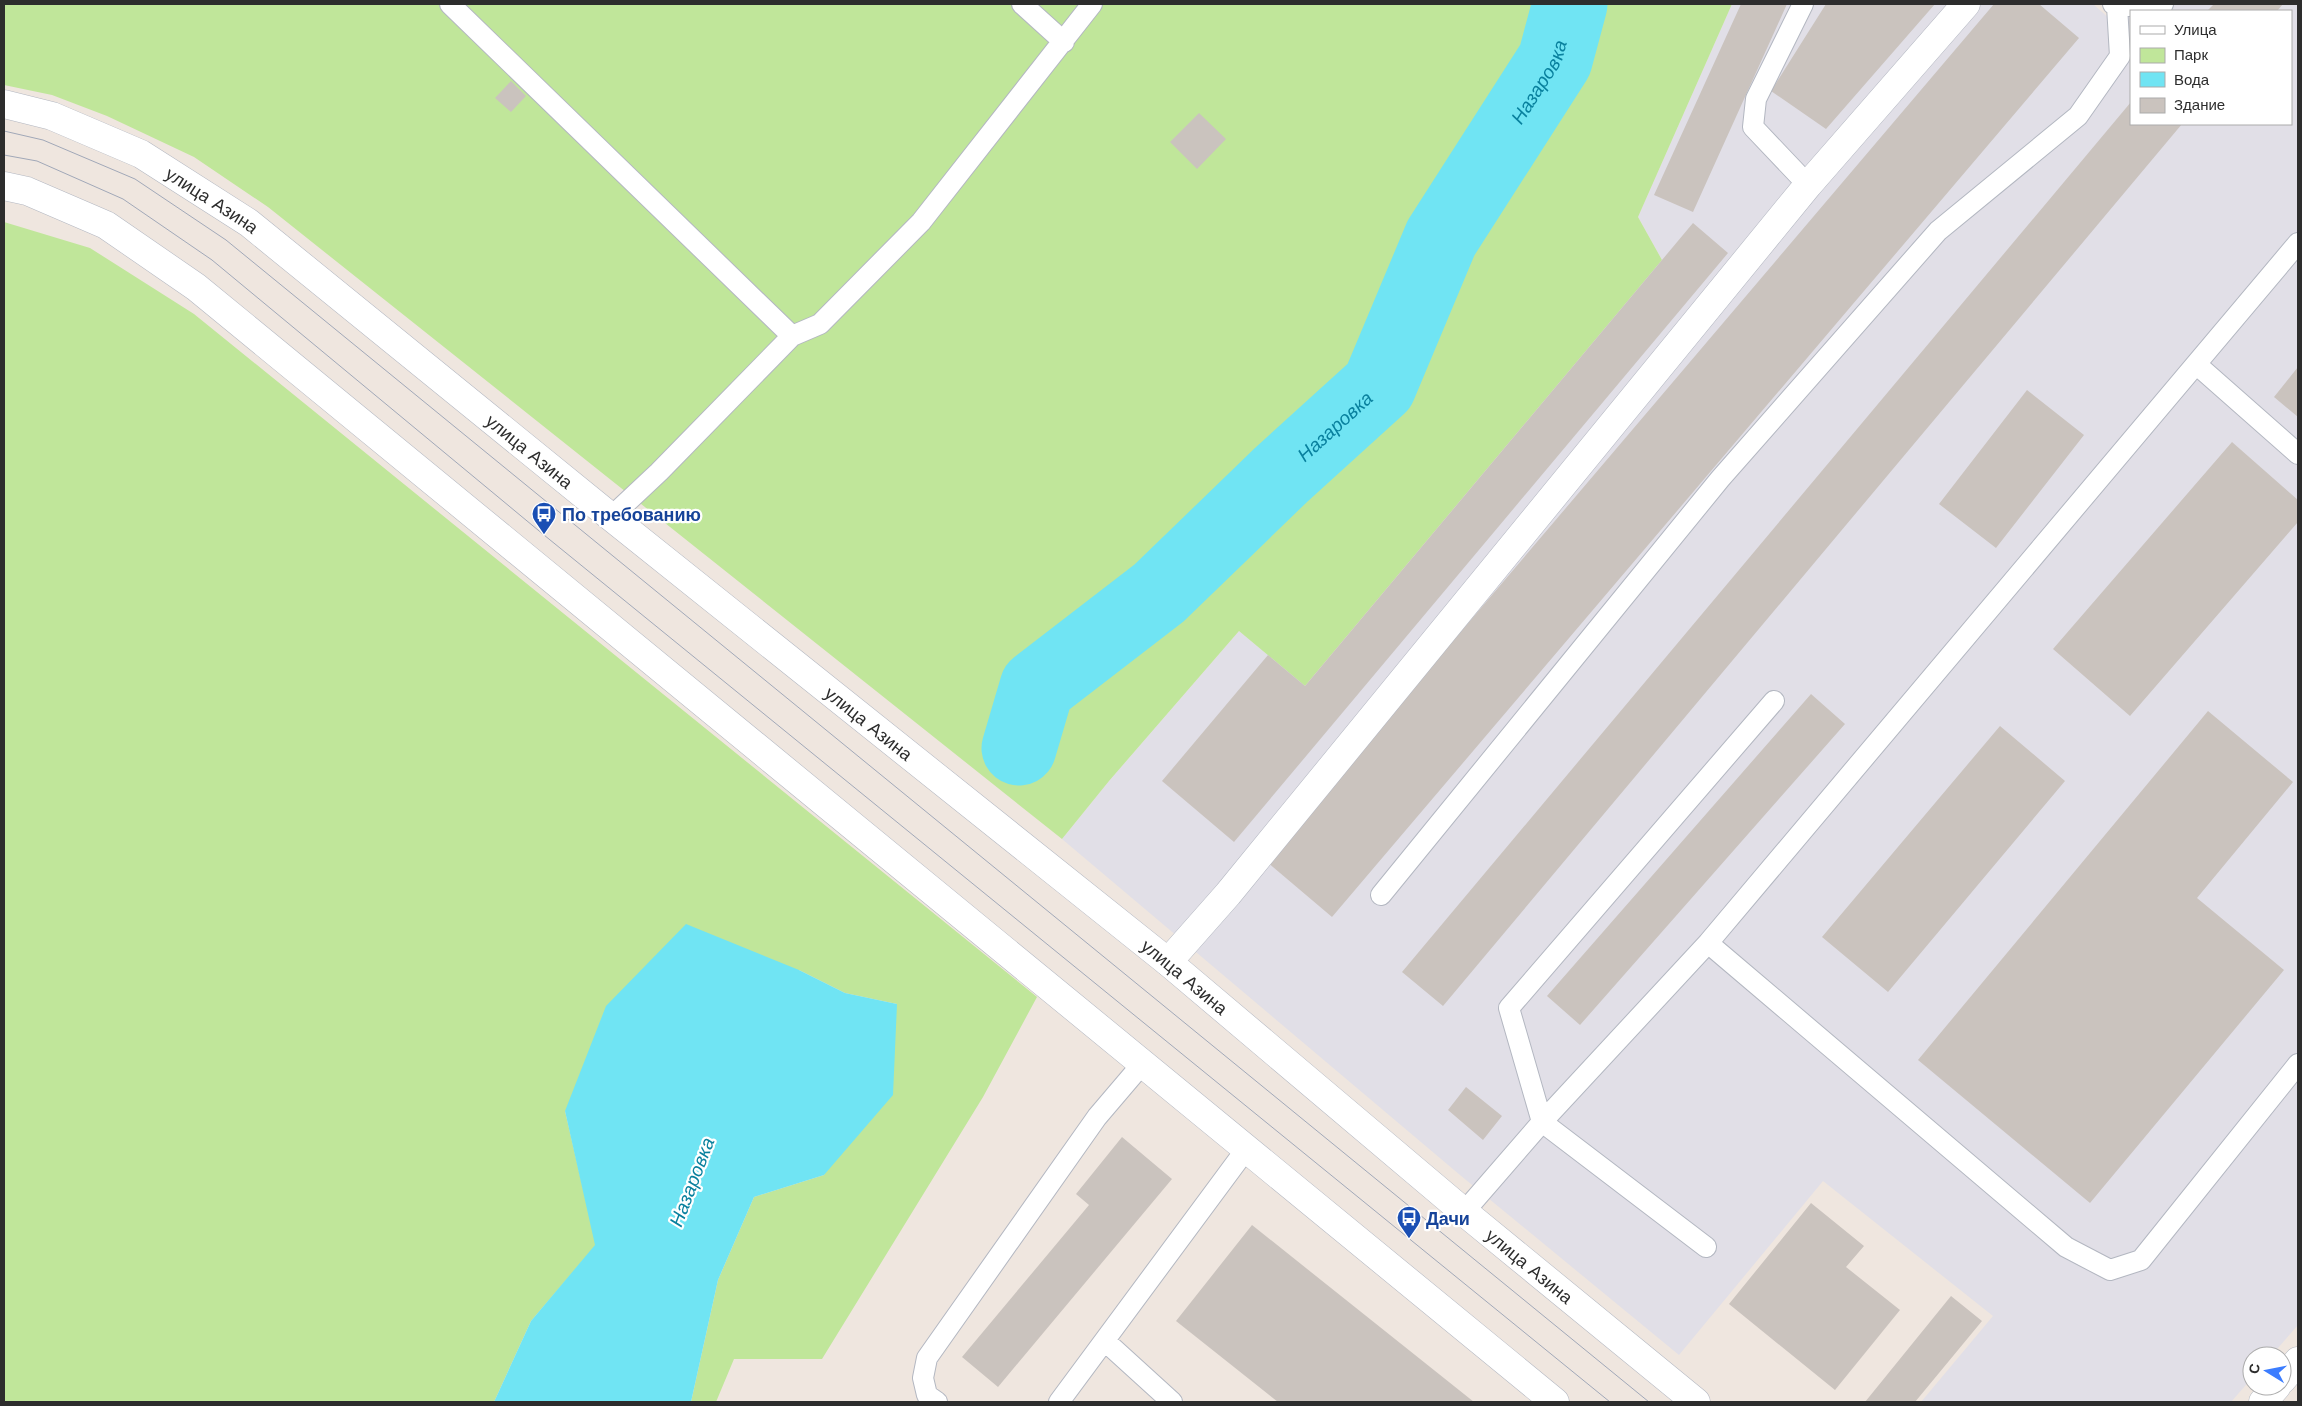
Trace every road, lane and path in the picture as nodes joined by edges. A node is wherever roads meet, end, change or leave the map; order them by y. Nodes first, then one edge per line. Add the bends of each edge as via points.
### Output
1 (450, 4) edge
2 (1022, 4) edge
3 (1092, 4) edge
4 (1803, 4) edge
5 (1966, 4) edge
6 (2164, 4) edge
7 (2115, 5) edge
8 (1064, 42) junction
9 (4, 104) edge
10 (1808, 185) junction
11 (4, 186) edge
12 (2298, 243) edge
13 (792, 336) junction
14 (2196, 364) junction
15 (2298, 454) edge
16 (611, 517) junction
17 (1774, 701) dead end
18 (1381, 895) dead end
19 (1708, 943) junction
20 (1168, 962) junction
21 (1143, 1063) junction
22 (2298, 1064) edge
23 (1542, 1122) junction
24 (1247, 1148) junction
25 (1464, 1212) junction
26 (1706, 1247) dead end
27 (1105, 1340) junction
28 (937, 1402) edge
29 (1059, 1402) edge
30 (1172, 1402) edge
31 (1556, 1402) edge
32 (1696, 1402) edge

1 - 13 lane
2 - 8 lane
3 - 8 lane
4 - 10 lane via 1756,99 1753,127
5 - 10 street
6 - 7 lane
7 - 18 lane via 2120,56 2078,116 1932,238 1720,479
8 - 13 lane via 921,222 820,324
9 - 16 street, улица Азина via 52,116 141,154 249,223
10 - 20 street via 1228,894
11 - 21 street via 26,191 106,225 196,287
12 - 14 lane
13 - 16 lane
14 - 15 lane
14 - 19 lane
16 - 20 street, улица Азина
17 - 23 lane via 1509,1008
19 - 22 lane via 2066,1247 2110,1270 2141,1260
19 - 23 lane
20 - 25 street, улица Азина
21 - 24 street
21 - 28 lane via 1097,1117 927,1358 923,1378 927,1395
23 - 25 lane
23 - 26 lane
24 - 27 lane
24 - 31 street
25 - 32 street, улица Азина
27 - 29 lane
27 - 30 lane

